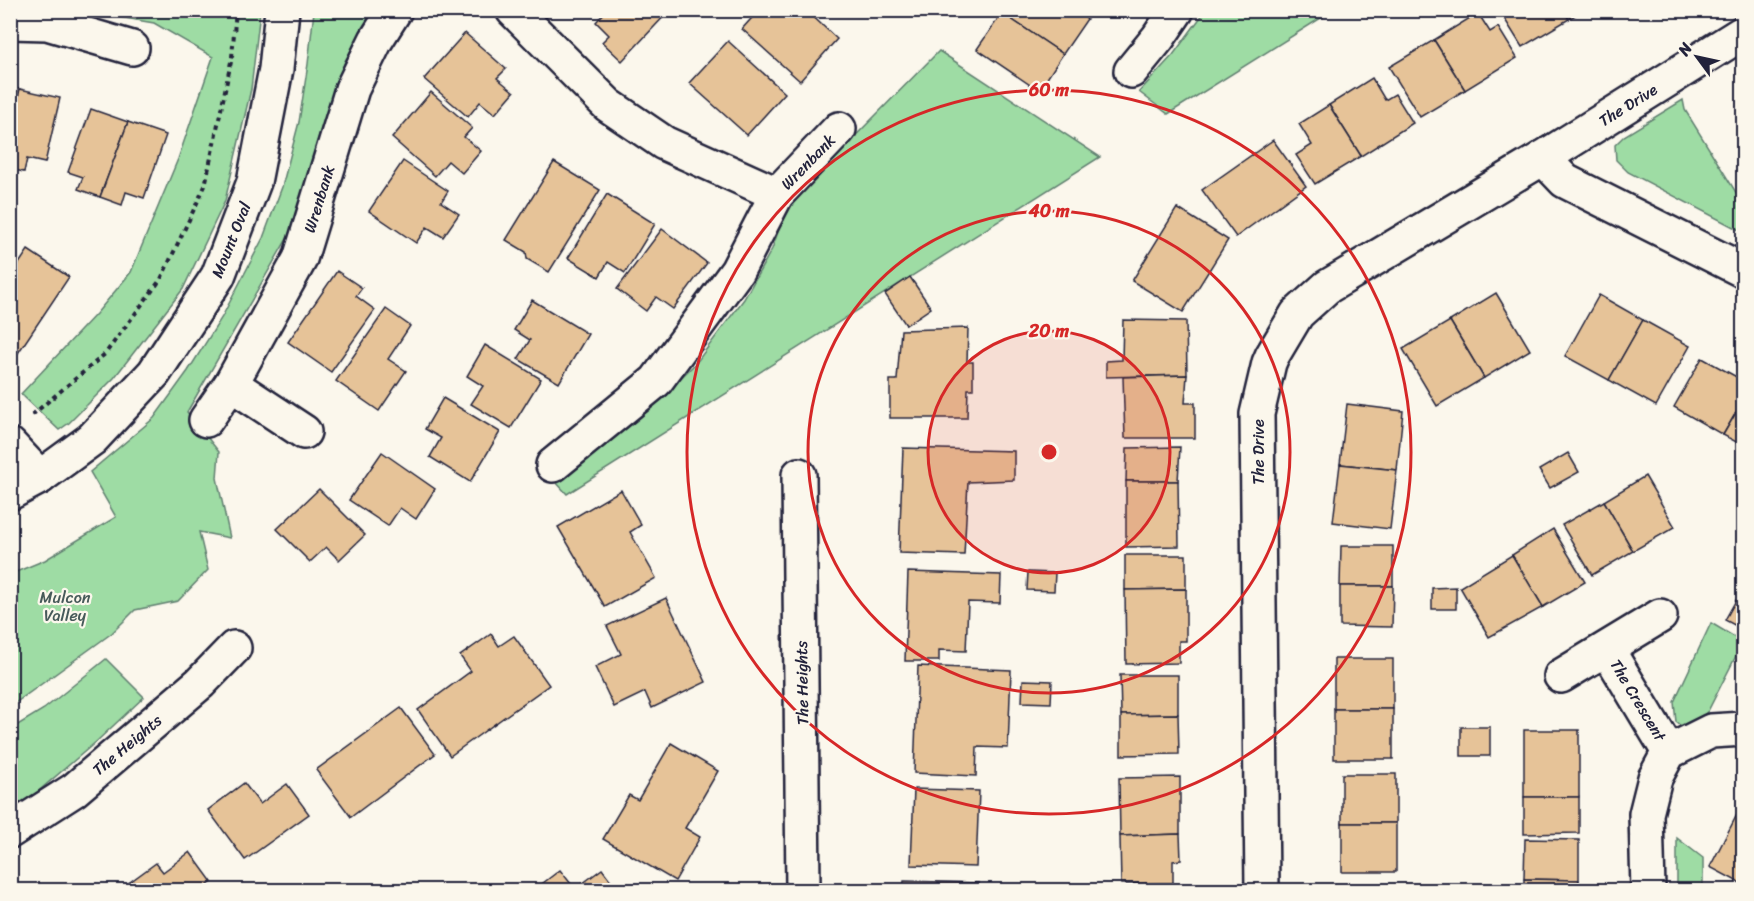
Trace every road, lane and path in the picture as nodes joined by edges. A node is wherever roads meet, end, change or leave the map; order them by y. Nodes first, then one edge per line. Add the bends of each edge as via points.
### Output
1 (236, 10) edge
2 (282, 10) edge
3 (395, 10) edge
4 (513, 10) edge
5 (1177, 10) edge
6 (50, 17) edge
7 (10, 22) edge
8 (1743, 32) edge
9 (132, 48) dead end
10 (1131, 71) dead end
11 (839, 129) dead end
12 (1543, 158) junction
13 (777, 194) junction
14 (1743, 271) edge
15 (231, 384) junction
16 (206, 420) dead end
17 (19, 432) edge
18 (304, 432) dead end
19 (553, 465) dead end
20 (800, 475) dead end
21 (40, 477) junction
22 (10, 493) edge
23 (1660, 616) dead end
24 (234, 648) dead end
25 (1607, 649) junction
26 (1561, 676) dead end
27 (1743, 729) edge
28 (1669, 752) junction
29 (10, 831) edge
30 (803, 891) edge
31 (1262, 891) edge
32 (1648, 891) edge

1 - 17 path via 232,57 205,186 161,279 105,354
2 - 21 main road, Mount Oval via 276,69 254,182 218,276 154,373 92,439
3 - 15 main road, Wrenbank via 352,89 300,259
4 - 13 main road, Wrenbank via 608,105 664,143
5 - 10 main road
6 - 7 main road
6 - 9 main road
8 - 12 main road, The Drive
11 - 13 main road, Wrenbank
12 - 14 main road via 1565,181
12 - 31 main road, The Drive via 1327,287 1297,314 1269,363 1257,414
13 - 19 main road, Wrenbank via 737,271 656,381
15 - 16 main road, Wrenbank
15 - 18 main road
17 - 21 main road
20 - 30 main road, The Heights
21 - 22 main road, Mount Oval
23 - 25 main road, The Crescent
24 - 29 main road, The Heights via 200,683 75,790
25 - 26 main road, The Crescent
25 - 28 main road, The Crescent
27 - 28 main road, The Crescent via 1710,731
28 - 32 main road, The Crescent via 1655,778 1646,814

